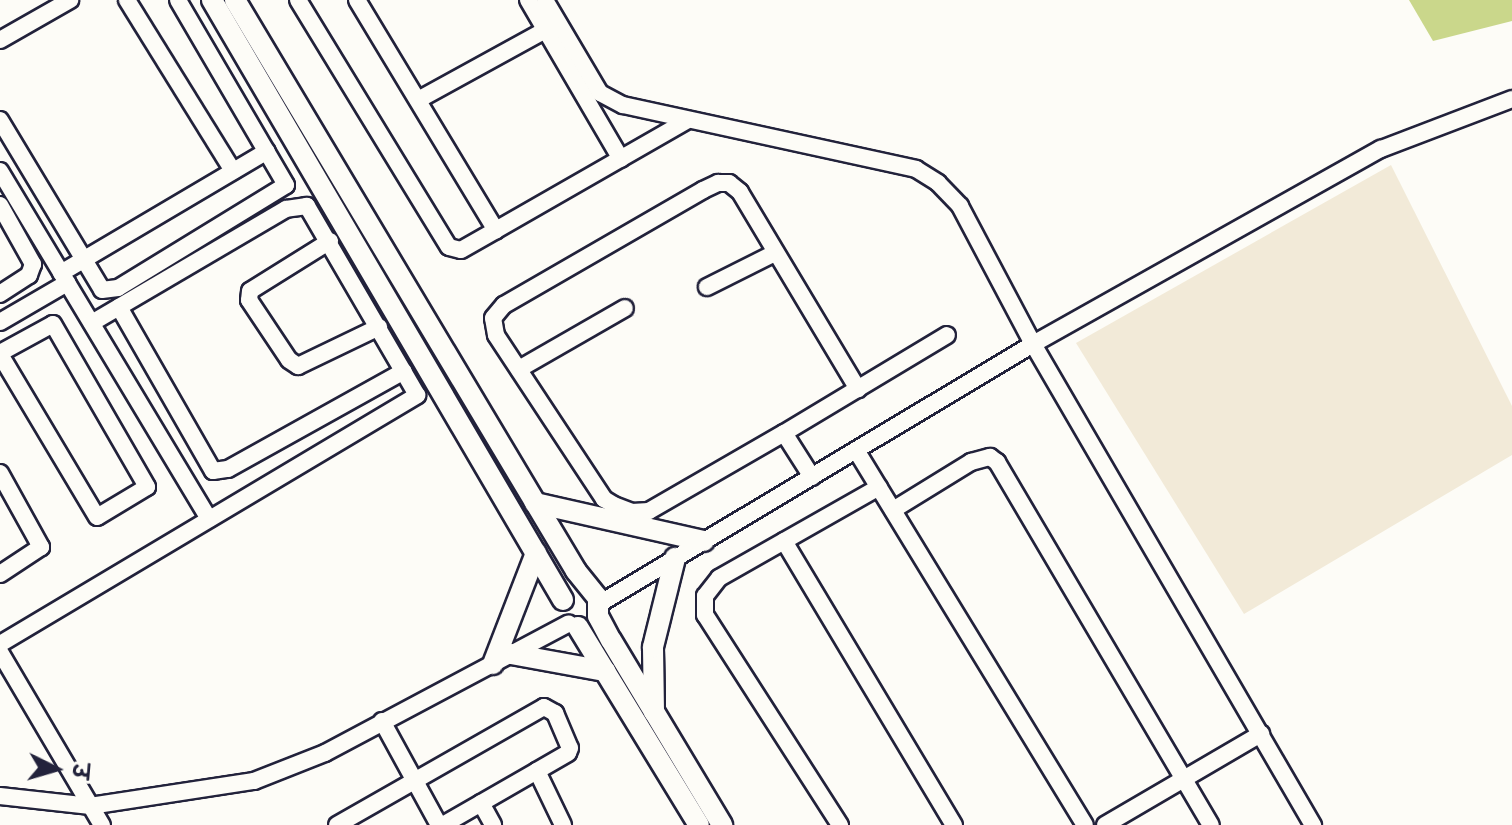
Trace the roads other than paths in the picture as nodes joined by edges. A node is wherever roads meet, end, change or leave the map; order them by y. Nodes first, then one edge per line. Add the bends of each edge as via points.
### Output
1 (70, 0) edge
2 (127, 0) edge
3 (178, 0) edge
4 (212, 0) edge
5 (235, 0) edge
6 (298, 0) edge
7 (357, 0) edge
8 (528, 0) edge
9 (545, 0) edge
10 (547, 29) junction
11 (0, 40) edge
12 (1512, 99) edge
13 (418, 100) junction
14 (0, 120) edge
15 (686, 121) junction
16 (267, 151) junction
17 (621, 159) junction
18 (0, 171) edge
19 (233, 171) junction
20 (0, 205) edge
21 (496, 230) junction
22 (330, 241) junction
23 (775, 253) junction
24 (85, 259) junction
25 (64, 278) junction
26 (707, 287) dead end
27 (0, 294) edge
28 (119, 307) junction
29 (625, 308) dead end
30 (0, 322) edge
31 (92, 323) junction
32 (379, 327) junction
33 (947, 335) dead end
34 (1033, 344) junction
35 (0, 353) edge
36 (519, 369) junction
37 (404, 371) junction
38 (858, 389) junction
39 (784, 433) junction
40 (856, 450) junction
41 (0, 473) edge
42 (812, 477) junction
43 (879, 487) junction
44 (535, 503) junction
45 (893, 510) junction
46 (209, 519) junction
47 (704, 541) junction
48 (784, 541) junction
49 (536, 553) junction
50 (675, 558) junction
51 (0, 574) edge
52 (563, 600) junction
53 (595, 603) junction
54 (574, 625) junction
55 (0, 644) edge
56 (0, 652) edge
57 (502, 659) junction
58 (605, 671) junction
59 (654, 712) junction
60 (382, 721) junction
61 (1261, 734) junction
62 (537, 771) junction
63 (1184, 779) junction
64 (414, 780) junction
65 (0, 796) edge
66 (481, 803) junction
67 (90, 806) junction
68 (102, 825) edge
69 (337, 825) edge
70 (441, 825) edge
71 (493, 825) edge
72 (563, 825) edge
73 (699, 825) edge
74 (722, 825) edge
75 (840, 825) edge
76 (954, 825) edge
77 (1085, 825) edge
78 (1105, 825) edge
79 (1211, 825) edge
80 (1313, 825) edge

1 - 11 street
2 - 19 street
3 - 16 street
4 - 49 main road
5 - 44 main road
6 - 21 street via 449,247 461,250
7 - 13 street
8 - 10 street
9 - 15 street via 600,93 623,105
10 - 13 street
10 - 17 street
12 - 34 street via 1381,149
13 - 21 street
14 - 24 street
15 - 17 street
15 - 34 street via 916,169 938,183 960,206
16 - 19 street
16 - 24 street via 286,185 118,288 102,290
17 - 21 street
18 - 25 street
19 - 24 street
20 - 27 street via 33,264 29,275
22 - 28 street via 307,206 299,205
22 - 32 street
22 - 32 street via 250,291 249,300 298,366
23 - 26 street
23 - 36 street via 740,192 729,183 718,183 504,305 493,318 493,329
23 - 38 street
24 - 25 street
25 - 30 street
25 - 31 street
28 - 31 street
28 - 37 street via 213,471 228,469
29 - 36 street
31 - 46 street
32 - 37 street
33 - 38 street
34 - 40 street
34 - 61 street
35 - 35 street via 97,517 147,487 53,324
36 - 39 street via 604,499 632,512 649,511
37 - 46 street via 417,395
38 - 39 street
39 - 42 street
40 - 42 street
40 - 43 street
41 - 51 street via 41,547
42 - 47 street
43 - 45 street
43 - 48 street
44 - 47 main road
44 - 53 main road
45 - 63 street via 971,462 990,457 997,462
45 - 77 street
46 - 55 street
47 - 50 street
48 - 75 street via 719,578 705,596 705,615
48 - 76 street
49 - 52 main road
49 - 57 main road
50 - 53 street
50 - 59 main road via 653,647
52 - 53 main road via 574,589
52 - 54 main road via 561,610
53 - 54 main road via 590,625
53 - 59 main road
54 - 57 street
54 - 58 main road
56 - 67 street
57 - 58 main road
57 - 60 street
58 - 73 main road
59 - 74 main road
60 - 64 street
60 - 67 street via 325,753 254,781
61 - 63 street
61 - 80 street
62 - 64 street via 570,748 555,713 544,707
62 - 66 street
62 - 72 street
63 - 78 street
63 - 79 street
64 - 69 street
64 - 70 street
65 - 67 street
66 - 70 street
66 - 71 street
67 - 68 street

